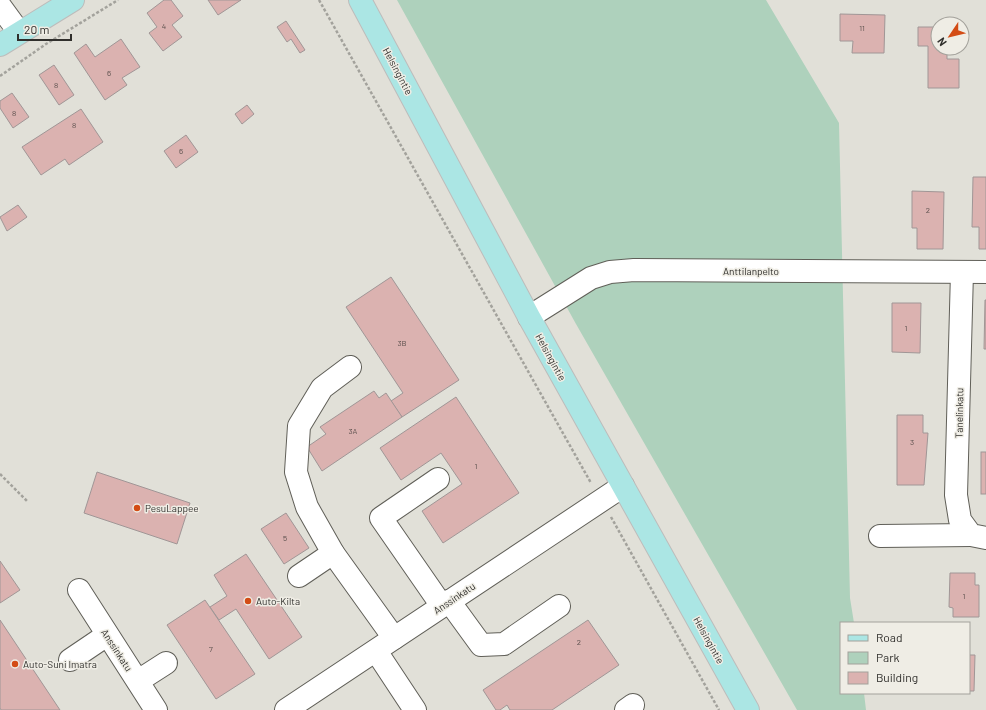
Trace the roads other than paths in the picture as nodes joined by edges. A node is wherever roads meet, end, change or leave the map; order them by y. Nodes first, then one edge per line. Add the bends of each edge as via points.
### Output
1 (73, 0) edge
2 (360, 0) edge
3 (0, 6) edge
4 (19, 32) junction
5 (0, 45) edge
6 (962, 272) junction
7 (986, 272) edge
8 (529, 317) junction
9 (350, 367) dead end
10 (438, 479) dead end
11 (623, 486) junction
12 (880, 536) dead end
13 (979, 536) edge
14 (333, 553) junction
15 (299, 576) dead end
16 (79, 590) dead end
17 (446, 604) junction
18 (559, 606) dead end
19 (107, 635) junction
20 (394, 638) junction
21 (376, 651) junction
22 (70, 660) dead end
23 (166, 663) dead end
24 (138, 682) junction
25 (156, 710) edge
26 (286, 710) edge
27 (415, 710) edge
28 (748, 710) edge

1 - 4 main road
2 - 8 main road, Helsingintie
3 - 4 street
4 - 5 main road
6 - 7 street, Anttilanpelto
6 - 8 street, Anttilanpelto via 610,272 591,278
6 - 13 street, Tanelinkatu via 956,495 960,520
8 - 11 main road, Helsingintie
9 - 14 street via 322,388 299,426 296,472 307,507
10 - 17 street via 381,518
11 - 17 street, Anssinkatu
11 - 28 main road, Helsingintie
12 - 13 street
14 - 15 street
14 - 20 street
16 - 19 street, Anssinkatu
17 - 18 street via 481,645 504,644
17 - 20 street, Anssinkatu
19 - 22 street
19 - 24 street, Anssinkatu
20 - 21 street, Anssinkatu
21 - 26 street, Anssinkatu
21 - 27 street
23 - 24 street
24 - 25 street, Anssinkatu

